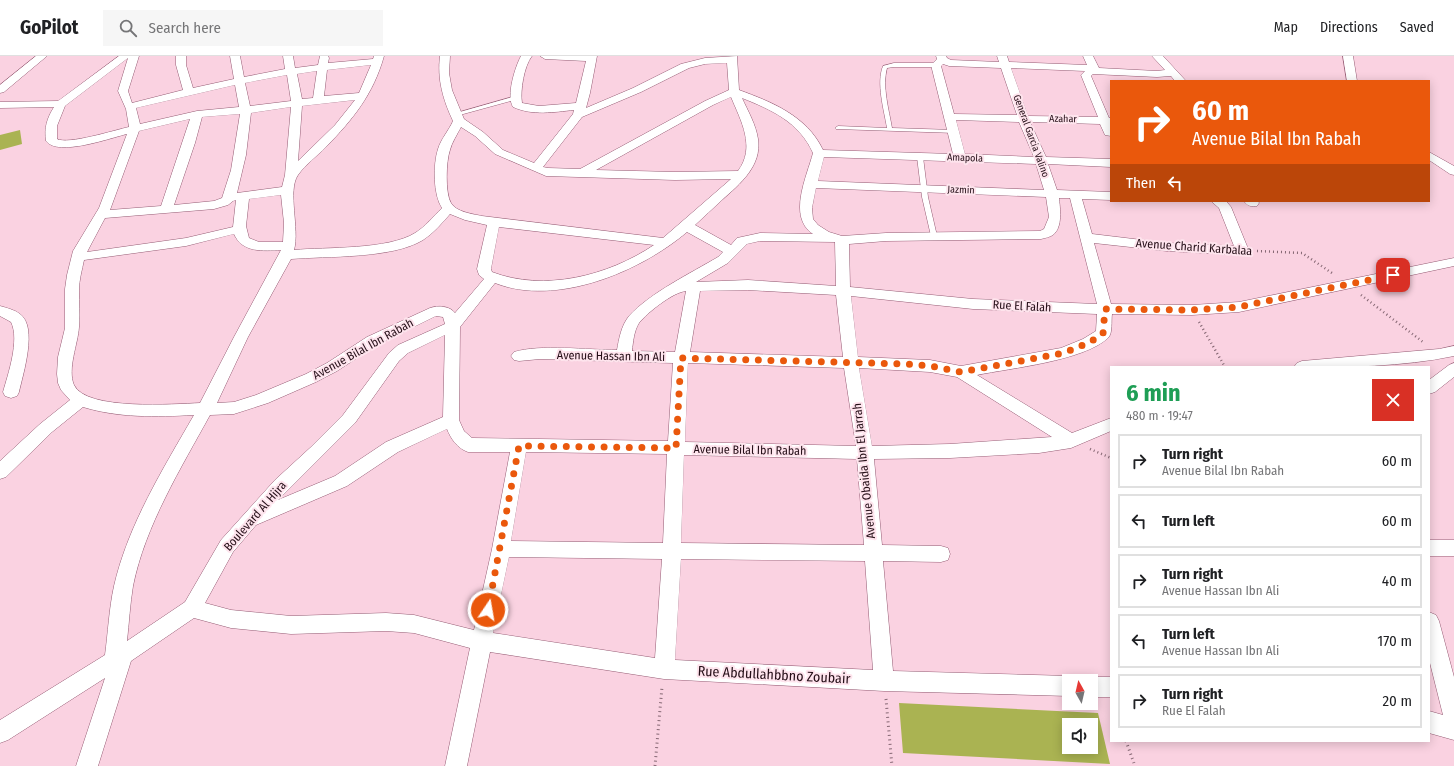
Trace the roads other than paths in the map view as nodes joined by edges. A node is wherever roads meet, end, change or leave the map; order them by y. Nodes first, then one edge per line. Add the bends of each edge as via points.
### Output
1 (42, 56) edge
2 (125, 56) edge
3 (134, 56) edge
4 (181, 56) edge
5 (234, 56) edge
6 (288, 56) edge
7 (445, 56) edge
8 (527, 56) edge
9 (545, 56) edge
10 (1088, 56) edge
11 (1157, 56) edge
12 (1348, 56) edge
13 (592, 57) edge
14 (733, 58) edge
15 (378, 59) edge
16 (324, 61) edge
17 (939, 61) edge
18 (1004, 61) edge
19 (1092, 70) junction
20 (291, 72) junction
21 (1177, 77) edge
22 (1187, 80) edge
23 (1352, 80) edge
24 (240, 82) junction
25 (0, 90) edge
26 (734, 92) junction
27 (189, 93) junction
28 (363, 96) junction
29 (516, 98) junction
30 (318, 100) junction
31 (297, 103) junction
32 (61, 104) junction
33 (0, 105) edge
34 (129, 107) junction
35 (246, 109) junction
36 (580, 110) junction
37 (197, 114) junction
38 (950, 116) junction
39 (458, 118) junction
40 (1023, 118) junction
41 (1108, 121) edge
42 (134, 128) junction
43 (838, 128) dead end
44 (890, 130) junction
45 (954, 132) junction
46 (1109, 133) dead end
47 (819, 153) junction
48 (1430, 156) edge
49 (920, 157) junction
50 (960, 158) junction
51 (1041, 160) junction
52 (1110, 163) edge
53 (536, 168) junction
54 (1454, 171) edge
55 (582, 173) junction
56 (741, 175) junction
57 (290, 183) junction
58 (811, 184) junction
59 (924, 189) junction
60 (1052, 194) junction
61 (1075, 195) junction
62 (243, 196) junction
63 (1110, 196) edge
64 (229, 198) junction
65 (1219, 202) edge
66 (449, 208) junction
67 (166, 209) junction
68 (101, 215) junction
69 (494, 222) junction
70 (686, 226) junction
71 (239, 229) junction
72 (934, 236) junction
73 (1086, 238) junction
74 (836, 239) junction
75 (665, 242) junction
76 (288, 251) junction
77 (732, 251) junction
78 (78, 257) junction
79 (1454, 262) edge
80 (492, 278) junction
81 (694, 286) junction
82 (678, 287) junction
83 (843, 291) junction
84 (1105, 309) junction
85 (0, 311) edge
86 (453, 326) junction
87 (1447, 352) edge
88 (519, 356) dead end
89 (623, 356) junction
90 (681, 358) junction
91 (851, 363) junction
92 (1312, 366) edge
93 (1454, 369) edge
94 (961, 372) junction
95 (1430, 387) edge
96 (11, 392) dead end
97 (80, 400) junction
98 (204, 410) junction
99 (451, 420) junction
100 (1110, 424) edge
101 (1071, 441) junction
102 (519, 446) junction
103 (676, 448) junction
104 (865, 453) junction
105 (0, 472) edge
106 (248, 522) junction
107 (1430, 548) edge
108 (1454, 548) edge
109 (500, 549) junction
110 (672, 552) junction
111 (873, 552) junction
112 (941, 554) dead end
113 (192, 608) junction
114 (1430, 625) edge
115 (481, 641) junction
116 (119, 658) junction
117 (664, 669) junction
118 (884, 681) junction
119 (1062, 686) edge
120 (1098, 687) edge
121 (1110, 687) edge
122 (1454, 716) edge
123 (1430, 722) edge
124 (1454, 729) edge
125 (0, 732) edge
126 (87, 766) edge
127 (456, 766) edge

1 - 25 street
2 - 32 street
3 - 34 street via 123,91
4 - 27 street
5 - 24 street
6 - 20 street
7 - 39 street via 444,76 452,108
8 - 29 street via 520,74
9 - 13 street
10 - 19 street
11 - 21 street
12 - 23 street
13 - 36 street
14 - 26 street
14 - 36 street via 685,66 637,90
15 - 16 street
15 - 28 street
16 - 20 street
16 - 30 street
17 - 18 street
17 - 38 street
17 - 44 lane via 894,63 883,69
18 - 19 street
18 - 40 street, General Garcia Valino
19 - 21 street
19 - 41 street via 1086,75 1087,80
20 - 24 street
20 - 31 street
21 - 22 street
24 - 27 street
24 - 35 street
26 - 47 street via 776,109 790,119 812,138
26 - 55 street via 709,103
26 - 56 street via 751,129 753,140 752,155
27 - 34 street
28 - 30 street
28 - 57 street via 346,121
29 - 36 street via 517,105 522,108
29 - 39 lane
30 - 31 street
31 - 35 street
31 - 57 street
32 - 33 street
32 - 42 street via 50,129 52,141 57,144 80,142
34 - 42 street
35 - 37 street
35 - 64 street via 240,153
36 - 53 street
37 - 42 street
37 - 67 street
38 - 40 street, Azahar
38 - 45 street
39 - 53 street via 499,152
39 - 66 street via 442,161 443,200
40 - 41 street, Azahar
40 - 51 street, General Garcia Valino
41 - 46 street
42 - 68 street
43 - 44 lane
44 - 45 lane
45 - 50 street
47 - 49 street, Amapola
47 - 58 street
48 - 54 street
49 - 50 street, Amapola
49 - 59 lane
50 - 51 street, Amapola
51 - 52 street, Amapola
51 - 60 street, General Garcia Valino
53 - 55 street via 546,172
55 - 56 street
56 - 70 street
57 - 62 street
57 - 76 street
58 - 59 street, Jazmin
58 - 74 street via 806,204 806,220 815,231
59 - 60 street, Jazmin
59 - 72 lane
60 - 61 street, Jazmin
60 - 72 street, General Garcia Valino via 1054,217 1049,232 1041,235
61 - 63 street, Jazmin
61 - 73 street
62 - 64 street
62 - 71 street
64 - 67 street via 220,204
65 - 73 street, Avenue Charid Karbalaa via 1225,207 1242,251 1167,248
66 - 69 street via 470,217
66 - 76 street via 429,229 407,242 358,252
67 - 68 street
68 - 78 street
69 - 75 street
69 - 80 street via 484,269
70 - 75 street
70 - 77 street
71 - 76 street via 242,241 250,245
71 - 78 street via 186,242
72 - 74 street
73 - 84 street
74 - 77 street via 754,238 742,241
74 - 83 street, Avenue Obaida Ibn El Jarrah
75 - 80 street via 633,263 570,283 532,286
76 - 98 street
77 - 82 street via 723,260
78 - 97 street via 72,289 72,328 66,357 66,383 69,390
79 - 84 street, Rue El Falah via 1238,307 1192,310
80 - 86 street, Boulevard Al Hijra
81 - 82 street, Rue El Falah
81 - 83 street, Rue El Falah via 748,285
81 - 90 street
82 - 89 street, Rue El Falah via 659,298 634,320 628,331
83 - 84 street, Rue El Falah via 973,304
83 - 91 street, Avenue Obaida Ibn El Jarrah
84 - 94 street, Avenue Hassan Ibn Ali via 1103,334 1088,343 1064,353
85 - 96 street via 16,318 20,325 19,353
86 - 98 street, Avenue Bilal Ibn Rabah via 448,314 435,311 402,325 332,367 284,390 234,408
86 - 99 street, Avenue Bilal Ibn Rabah
86 - 106 street, Boulevard Al Hijra via 403,349 349,419 281,485
87 - 92 street
88 - 89 street, Avenue Hassan Ibn Ali
89 - 90 street, Avenue Hassan Ibn Ali
90 - 91 street, Avenue Hassan Ibn Ali
90 - 103 street
91 - 94 street, Avenue Hassan Ibn Ali via 930,366
91 - 104 street, Avenue Obaida Ibn El Jarrah
93 - 95 street
94 - 101 street
97 - 98 street, Avenue Bilal Ibn Rabah via 103,407 147,411
97 - 105 street
98 - 116 street via 168,476 139,538 124,586
99 - 102 street, Avenue Bilal Ibn Rabah via 457,435 468,445
99 - 106 street via 392,447 341,480
100 - 101 street, Avenue Bilal Ibn Rabah
101 - 104 street, Avenue Bilal Ibn Rabah via 1021,448
102 - 103 street, Avenue Bilal Ibn Rabah
102 - 109 street
103 - 104 street, Avenue Bilal Ibn Rabah
103 - 110 street
104 - 111 street, Avenue Obaida Ibn El Jarrah
106 - 113 street, Boulevard Al Hijra via 227,546
107 - 108 street
109 - 110 street
109 - 115 street
110 - 111 street
110 - 117 street
111 - 112 street
111 - 118 street, Avenue Obaida Ibn El Jarrah
113 - 115 street, Rue Abdullahbbno Zoubair via 231,619 291,625 386,622 414,624
113 - 116 street, Boulevard Al Hijra
114 - 122 street
115 - 117 street, Rue Abdullahbbno Zoubair
115 - 127 street
116 - 125 street, Boulevard Al Hijra
116 - 126 street
117 - 118 street, Rue Abdullahbbno Zoubair
118 - 119 street, Rue Abdullahbbno Zoubair
120 - 121 street
123 - 124 street

